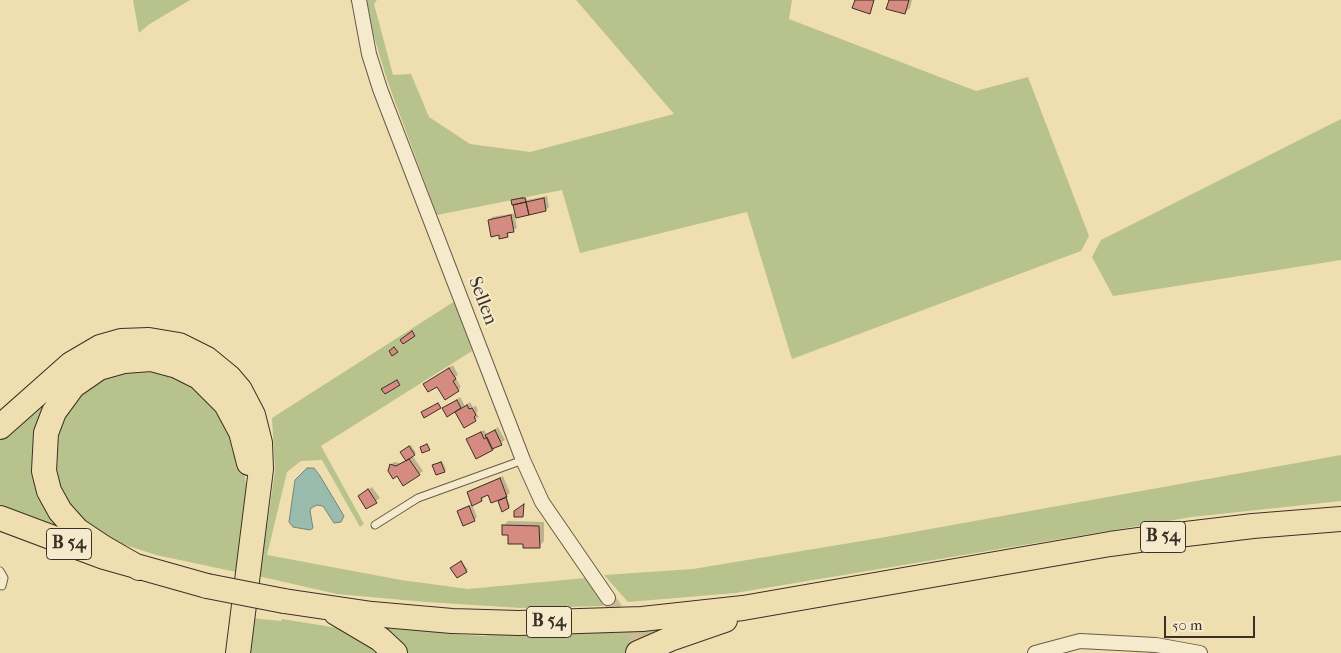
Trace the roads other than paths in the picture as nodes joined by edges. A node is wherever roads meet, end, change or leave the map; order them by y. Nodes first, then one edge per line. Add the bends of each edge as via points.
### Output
1 (360, 0) edge
2 (0, 426) edge
3 (523, 460) junction
4 (0, 518) edge
5 (1341, 519) edge
6 (254, 522) junction
7 (375, 525) dead end
8 (139, 568) junction
9 (0, 571) edge
10 (2, 586) dead end
11 (608, 598) tunnel mouth
12 (770, 604) junction
13 (328, 608) junction
14 (1080, 647) edge
15 (238, 653) edge
16 (395, 653) edge
17 (638, 653) edge
18 (1035, 653) edge
19 (1200, 653) edge

1 - 3 street, Sellen via 369,54 380,89
2 - 6 highway via 64,369 90,352 130,340 158,340 179,345 207,358 229,377 253,415 260,442 261,469
3 - 7 lane via 418,498
3 - 11 street, Sellen via 554,521
4 - 8 highway, B 54
5 - 12 highway, B 54 via 1110,544
6 - 8 highway via 250,469 244,442 231,412 212,389 193,373 169,362 142,359 106,365 79,381 54,412 46,432 44,471 53,498 70,523 85,536
6 - 15 highway
8 - 13 highway, B 54, bridge via 207,586
9 - 10 lane via 4,578
12 - 13 highway, B 54 via 642,619 519,623 419,619
12 - 17 highway
13 - 16 highway
14 - 18 street
14 - 19 street via 1156,645

